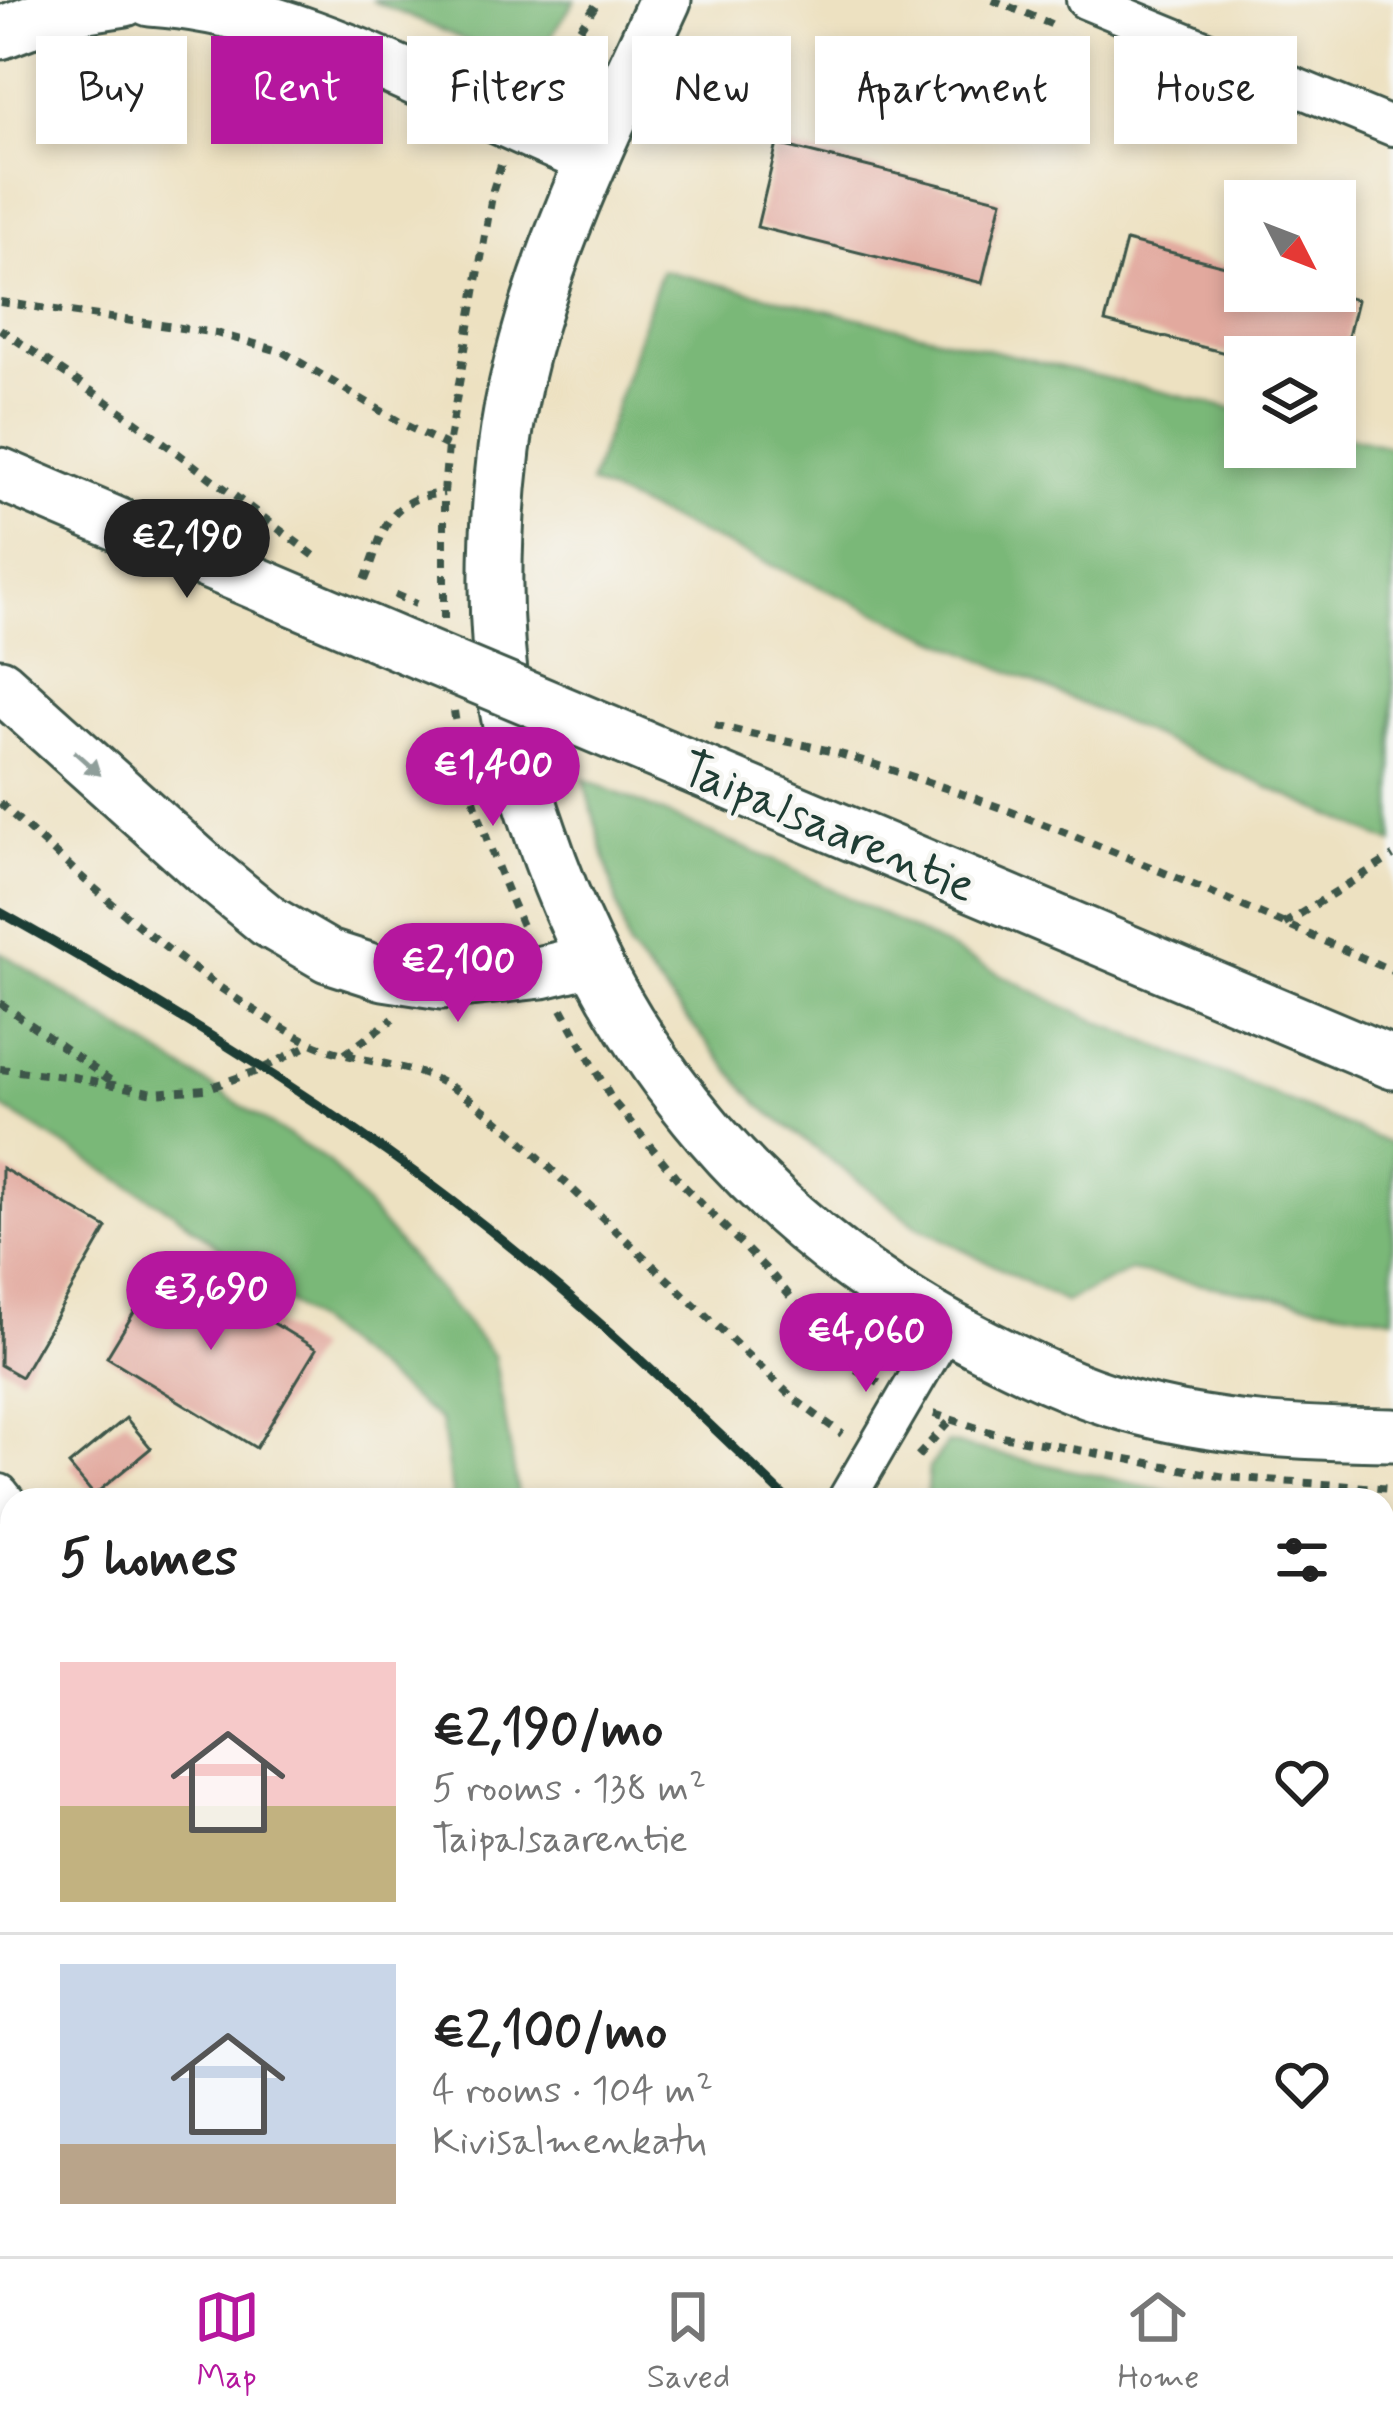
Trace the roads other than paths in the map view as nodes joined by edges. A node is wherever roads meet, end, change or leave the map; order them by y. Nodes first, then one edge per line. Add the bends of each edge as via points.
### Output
1 (125, 0) edge
2 (150, 0) edge
3 (665, 0) edge
4 (1085, 0) edge
5 (0, 33) edge
6 (1393, 127) edge
7 (593, 159) junction
8 (0, 474) edge
9 (0, 685) edge
10 (591, 959) junction
11 (1393, 1063) edge
12 (947, 1327) junction
13 (1393, 1436) edge
14 (853, 1488) edge

1 - 5 main road via 61,10
2 - 7 main road via 204,3 269,22
3 - 7 main road
4 - 6 street
7 - 10 main road via 514,383 497,592 506,711 560,890
8 - 11 main road, Taipalsaarentie, bridge via 426,644 625,739
9 -> 10 main road via 206,870 328,956 442,983
10 - 12 main road via 640,1042 758,1189 887,1292
12 - 13 main road via 1124,1405 1213,1425
12 - 14 street

